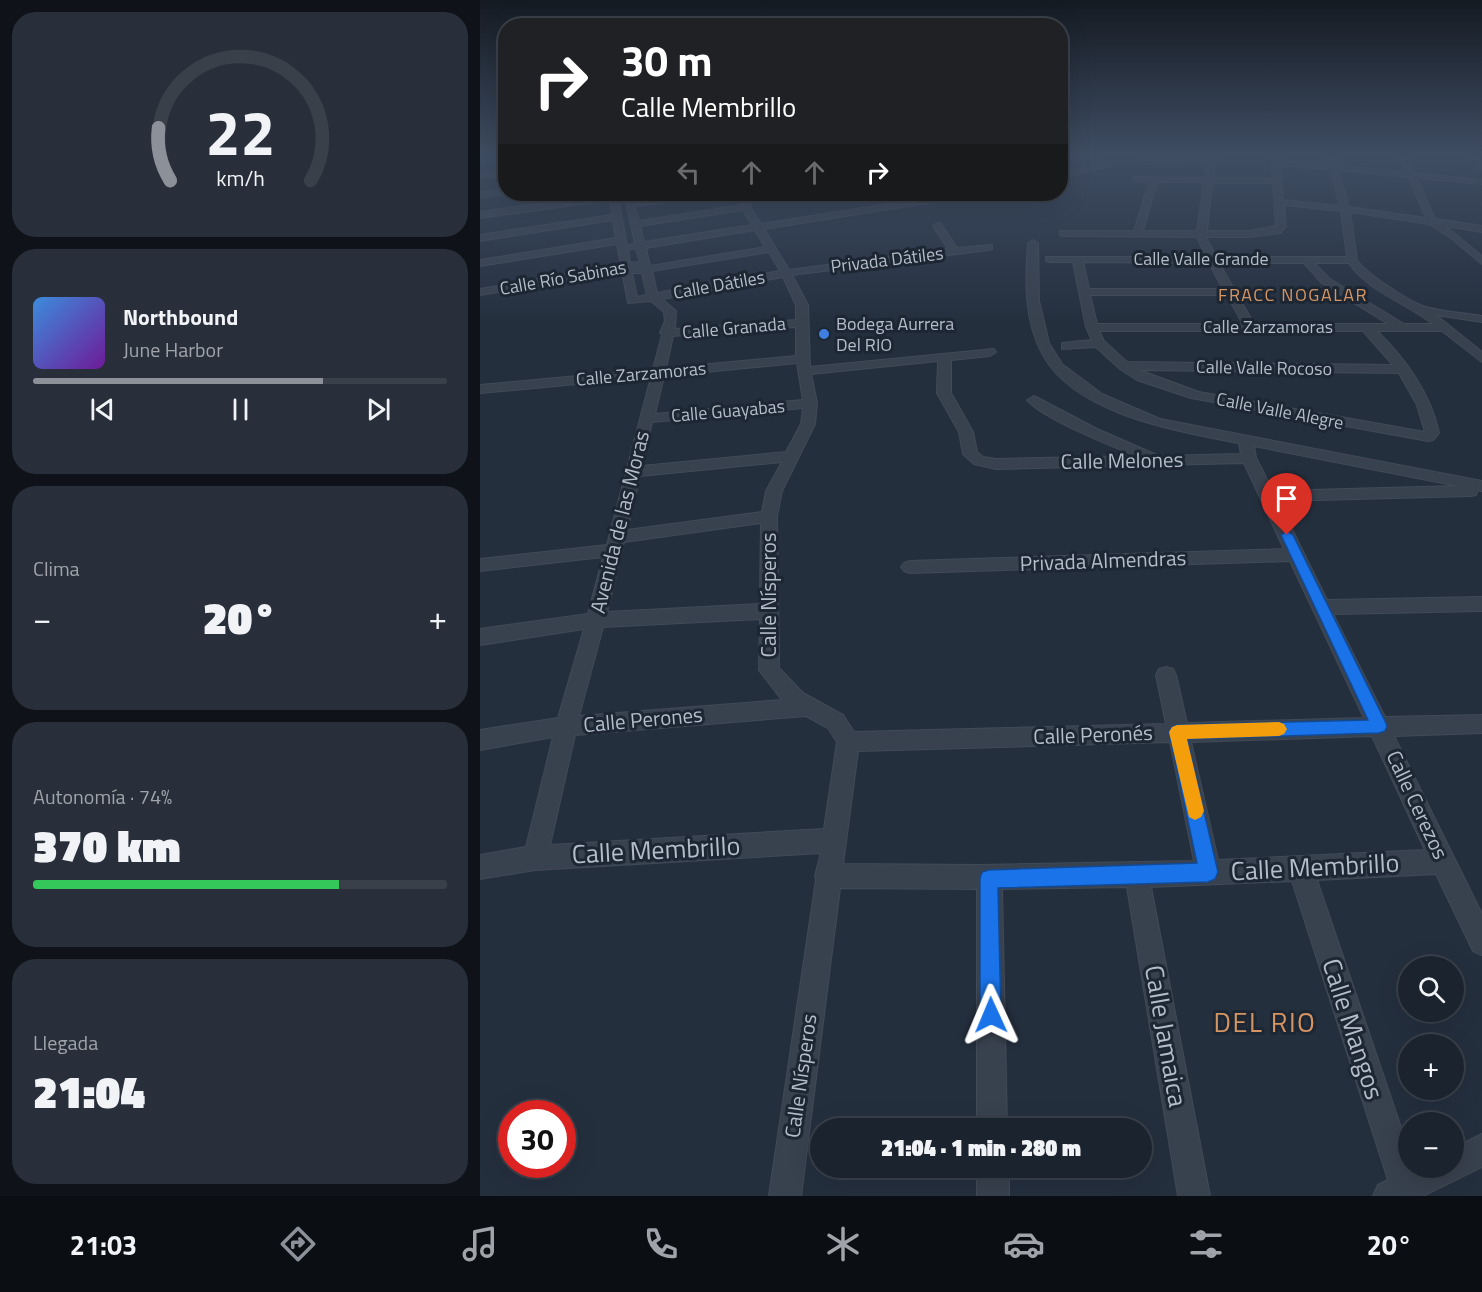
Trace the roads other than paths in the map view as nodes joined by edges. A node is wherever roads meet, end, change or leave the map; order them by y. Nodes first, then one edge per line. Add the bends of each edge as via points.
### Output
1 (508, 211) edge
2 (616, 211) edge
3 (633, 211) edge
4 (697, 211) edge
5 (751, 211) edge
6 (860, 211) edge
7 (1145, 211) edge
8 (1204, 211) edge
9 (1280, 211) edge
10 (1345, 211) edge
11 (1357, 211) edge
12 (1427, 211) edge
13 (480, 215) edge
14 (617, 217) junction
15 (1432, 222) junction
16 (636, 224) junction
17 (938, 226) dead end
18 (757, 227) junction
19 (1482, 229) edge
20 (1063, 233) dead end
21 (1138, 233) junction
22 (1201, 233) junction
23 (480, 238) edge
24 (1033, 243) dead end
25 (623, 244) junction
26 (641, 245) junction
27 (988, 247) dead end
28 (771, 249) junction
29 (954, 251) junction
30 (1050, 259) dead end
31 (1077, 259) junction
32 (1213, 259) junction
33 (1307, 260) junction
34 (1352, 260) junction
35 (1482, 261) edge
36 (480, 263) edge
37 (646, 266) junction
38 (628, 269) junction
39 (786, 273) junction
40 (480, 292) edge
41 (1084, 292) junction
42 (1231, 292) junction
43 (652, 297) junction
44 (1422, 310) junction
45 (1482, 319) edge
46 (801, 322) junction
47 (1092, 327) junction
48 (1250, 327) junction
49 (1365, 327) junction
50 (1401, 328) junction
51 (1444, 328) junction
52 (666, 333) junction
53 (1099, 343) junction
54 (1066, 346) dead end
55 (990, 352) dead end
56 (944, 357) junction
57 (1482, 358) edge
58 (803, 365) junction
59 (1124, 366) junction
60 (1403, 369) junction
61 (657, 372) junction
62 (480, 389) edge
63 (1034, 400) dead end
64 (810, 403) junction
65 (645, 419) junction
66 (1247, 449) junction
67 (793, 456) junction
68 (1163, 461) junction
69 (632, 472) junction
70 (1482, 486) edge
71 (1482, 491) edge
72 (1268, 496) junction
73 (769, 516) junction
74 (615, 544) junction
75 (1297, 555) junction
76 (480, 566) edge
77 (910, 567) dead end
78 (1482, 604) edge
79 (1323, 607) junction
80 (769, 611) junction
81 (596, 620) junction
82 (480, 637) edge
83 (1166, 675) dead end
84 (807, 707) junction
85 (1482, 724) edge
86 (566, 726) junction
87 (1379, 726) junction
88 (1177, 732) junction
89 (480, 740) edge
90 (848, 742) junction
91 (833, 840) junction
92 (535, 858) junction
93 (1443, 861) junction
94 (1301, 870) junction
95 (484, 871) edge
96 (1208, 872) junction
97 (1137, 875) junction
98 (827, 876) junction
99 (989, 879) junction
100 (1482, 942) edge
101 (992, 1118) edge
102 (1482, 1150) edge
103 (1464, 1159) edge
104 (993, 1178) edge
105 (1425, 1178) edge
106 (1398, 1192) edge
107 (784, 1196) edge
108 (993, 1196) edge
109 (1194, 1196) edge

1 - 13 street
2 - 14 street
3 - 16 street
4 - 16 street
5 - 18 street, Calle Nísperos
6 - 18 street
7 - 21 street
8 - 22 street
9 - 22 street via 1281,227 1277,231
10 - 34 street
11 - 15 street
12 - 15 street
14 - 23 street
14 - 25 street
15 - 19 street
15 - 35 street
16 - 26 street
17 - 29 street
18 - 26 street
18 - 28 street, Calle Nísperos
20 - 21 street
21 - 22 street
22 - 32 street
24 - 66 street via 1034,312 1050,357 1061,369 1095,396 1139,417
25 - 26 street
25 - 36 street
25 - 38 street
26 - 37 street
27 - 29 street, Privada Dátiles
28 - 37 street, Calle Río Sabinas
28 - 39 street, Calle Nísperos
29 - 39 street, Privada Dátiles
30 - 31 street, Calle Valle Grande
31 - 32 street, Calle Valle Grande
31 - 41 street, Calle Valle Alegre
32 - 33 street, Calle Valle Grande
32 - 42 street
33 - 34 street, Calle Valle Grande
33 - 50 street via 1326,281
34 - 44 street via 1370,278
37 - 38 street, Calle Río Sabinas
37 - 43 street
38 - 40 street, Calle Río Sabinas
38 - 43 street, Calle Dátiles via 632,301
39 - 43 street, Calle Dátiles
39 - 46 street, Calle Nísperos via 802,305
41 - 42 street
41 - 47 street, Calle Valle Alegre
42 - 48 street
43 - 52 street, Avenida de las Moras via 670,311
44 - 45 street
44 - 51 street
46 - 52 street, Calle Granada
46 - 58 street, Calle Nísperos
47 - 48 street, Calle Zarzamoras
47 - 53 street, Calle Valle Alegre
48 - 49 street, Calle Zarzamoras
49 - 50 street, Calle Zarzamoras
49 - 60 street, Calle Valle Alegre
50 - 51 street, Calle Zarzamoras
51 - 57 street
52 - 61 street, Avenida de las Moras
53 - 54 street
53 - 59 street, Calle Valle Alegre
55 - 56 street, Calle Zarzamoras
56 - 58 street, Calle Zarzamoras
56 - 68 street, Calle Melones via 944,393 966,432 968,451 979,462
58 - 61 street, Calle Zarzamoras
58 - 64 street, Calle Nísperos
59 - 60 street, Calle Valle Rocoso
59 - 60 street, Calle Valle Alegre via 1142,377 1196,395 1428,437 1431,424
61 - 62 street, Calle Zarzamoras
61 - 65 street, Avenida de las Moras
63 - 68 street via 1104,439
64 - 65 street, Calle Guayabas
64 - 67 street, Calle Nísperos via 808,424
65 - 69 street, Avenida de las Moras
66 - 68 street, Calle Melones
66 - 70 street
66 - 72 street, Calle Cerezos
67 - 69 street
67 - 73 street, Calle Nísperos via 774,491
69 - 74 street, Avenida de las Moras
71 - 72 street
72 - 75 street, Calle Cerezos
73 - 74 street
73 - 80 street, Calle Nísperos
74 - 76 street
74 - 81 street, Avenida de las Moras
75 - 77 street, Privada Almendras
75 - 79 street, Calle Cerezos
78 - 79 street
79 - 87 street, Calle Cerezos
80 - 81 street
80 - 84 street, Calle Nísperos via 769,670 782,687
81 - 82 street
81 - 86 street, Avenida de las Moras
83 - 88 street
84 - 86 street, Calle Perones
84 - 90 street, Calle Nísperos via 838,724
85 - 87 street, Calle Peronés
86 - 89 street, Calle Perones
86 - 92 street, Avenida de las Moras
87 - 88 street, Calle Peronés
87 - 93 street, Calle Cerezos
88 - 90 street, Calle Peronés
88 - 96 street
90 - 91 street, Calle Nísperos
91 - 92 street, Calle Membrillo
91 - 98 street, Calle Nísperos
92 - 95 street, Calle Membrillo
93 - 94 street, Calle Membrillo
93 - 100 street, Calle Cerezos
94 - 96 street, Calle Membrillo
94 - 106 street, Calle Mangos
96 - 97 street, Calle Membrillo
97 - 99 street, Calle Membrillo
97 - 109 street, Calle Jamaica
98 - 99 street, Calle Membrillo
98 - 107 street, Calle Nísperos
99 - 101 street
102 - 103 street
104 - 108 street
105 - 106 street

